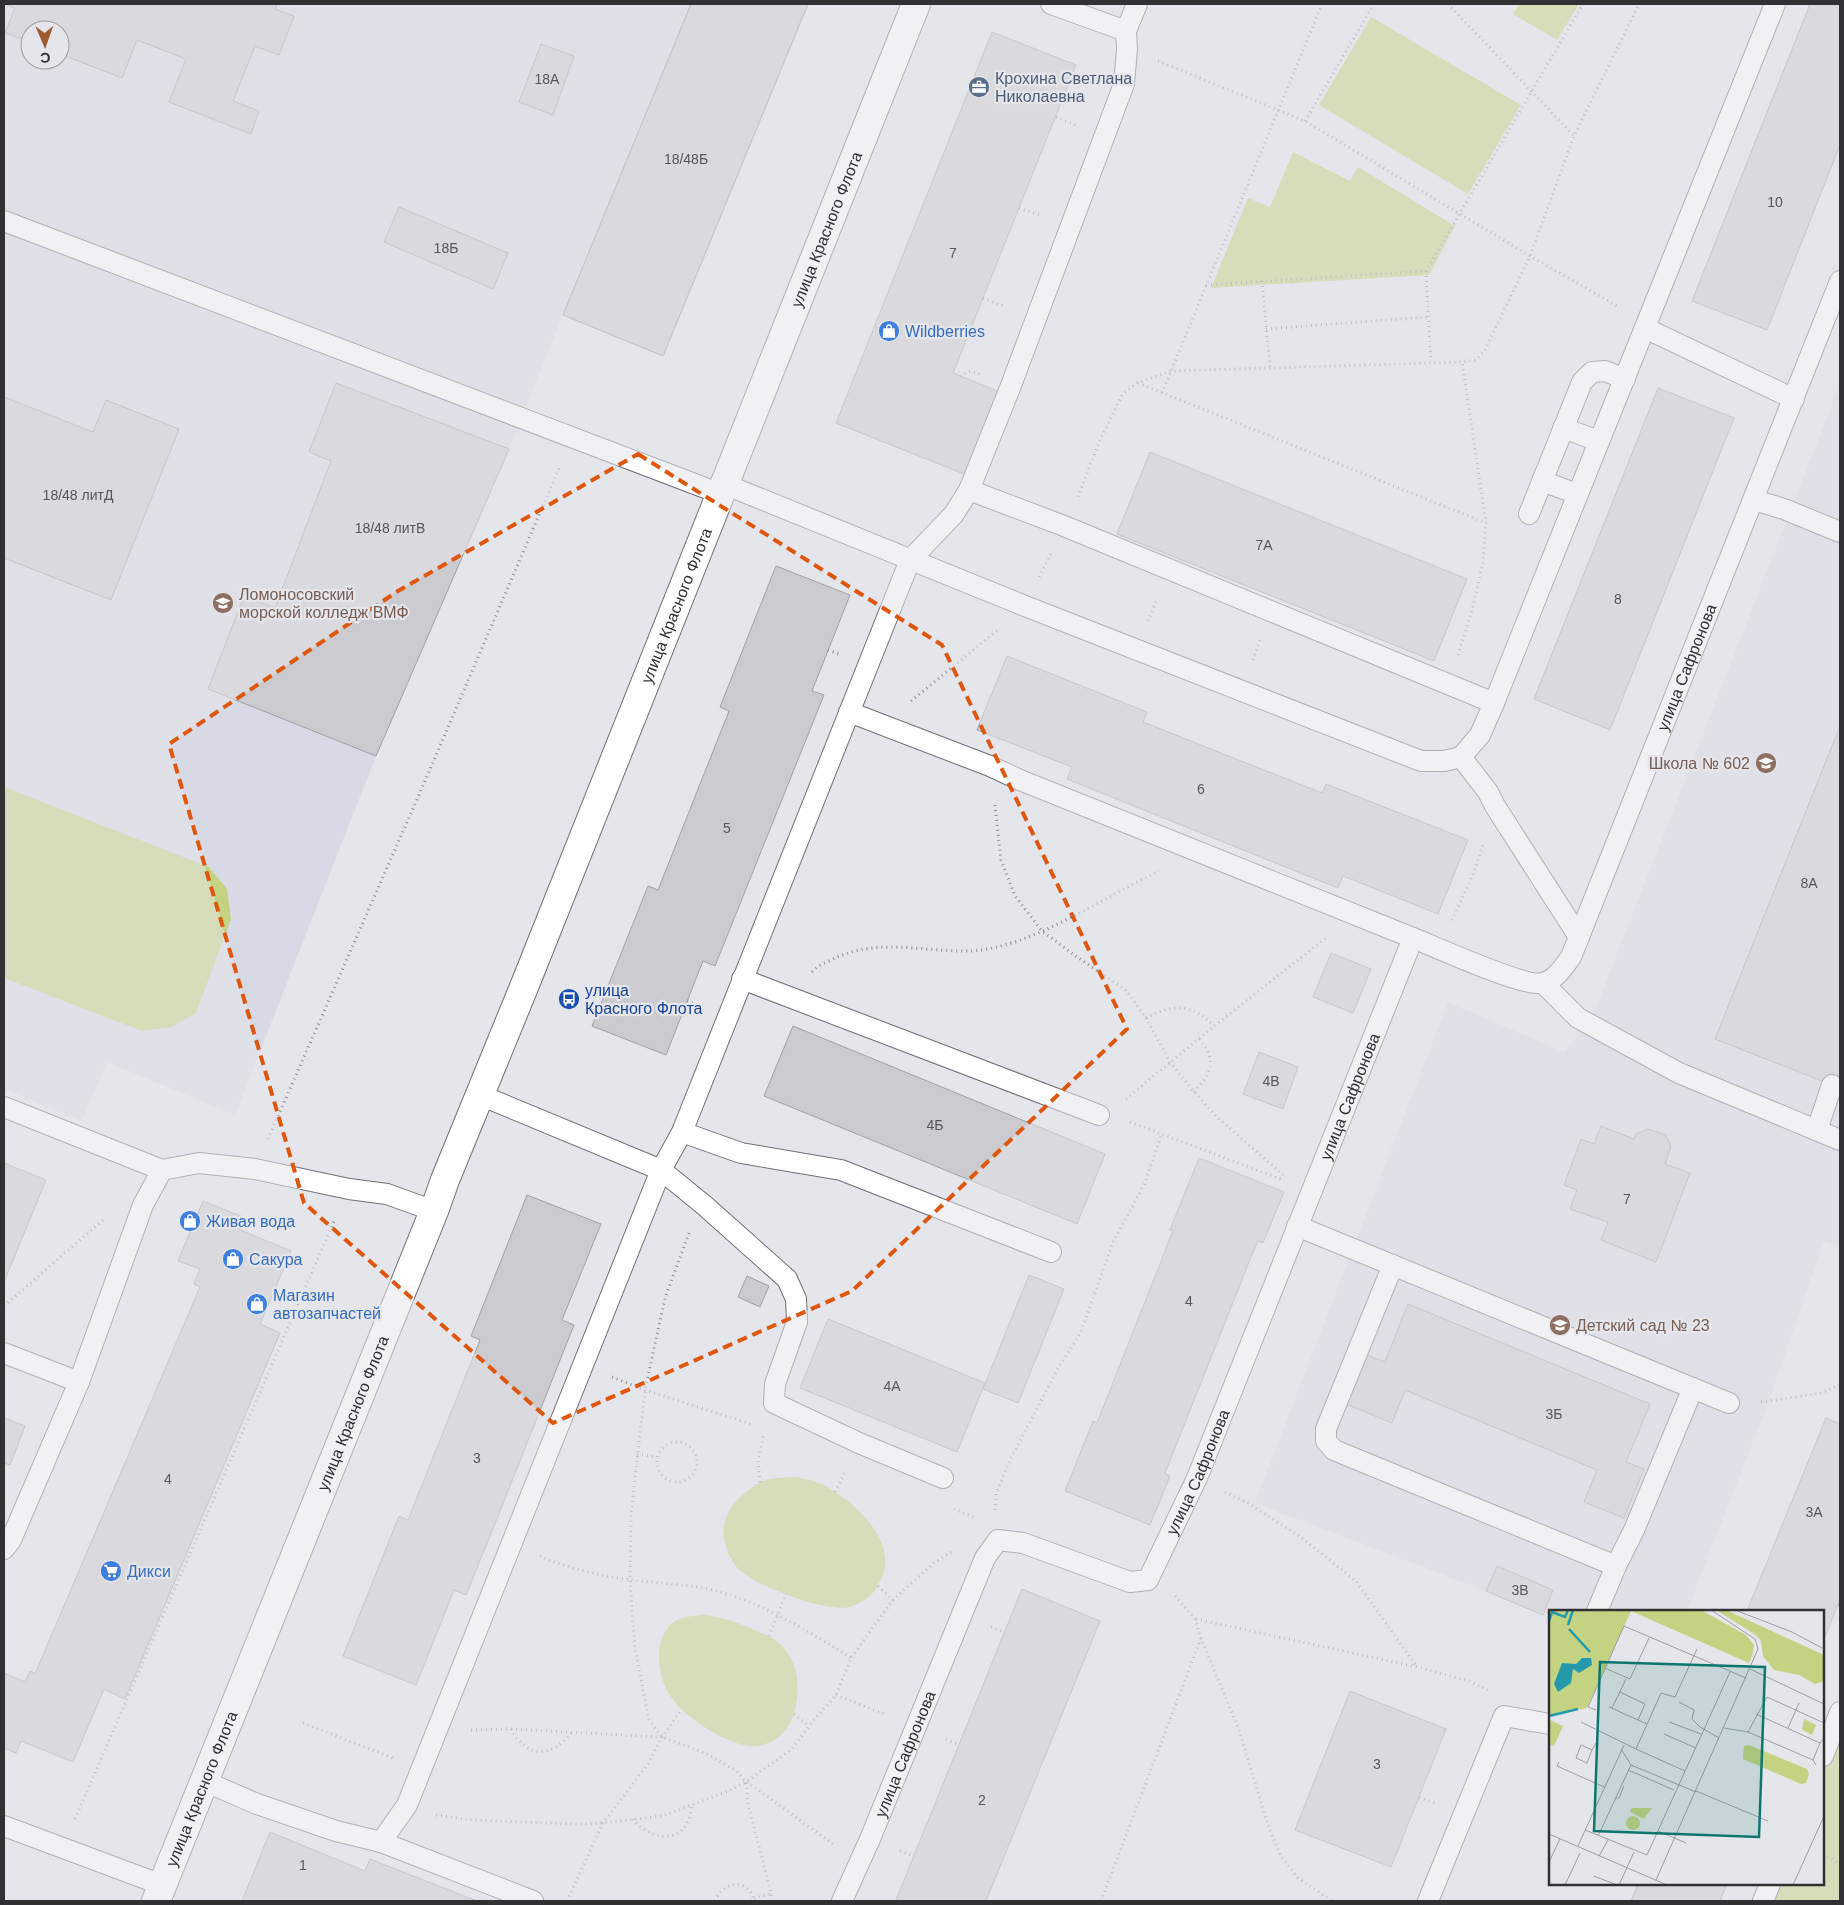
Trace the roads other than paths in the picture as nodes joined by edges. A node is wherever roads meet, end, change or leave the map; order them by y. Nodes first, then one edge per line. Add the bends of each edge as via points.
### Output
1 (916, 4) edge
2 (1051, 4) edge
3 (1137, 4) edge
4 (1775, 4) edge
5 (1127, 40) junction
6 (4, 221) edge
7 (1840, 281) edge
8 (1646, 325) junction
9 (1625, 379) junction
10 (1794, 399) junction
11 (1563, 428) junction
12 (1599, 441) junction
13 (1542, 481) junction
14 (723, 489) junction
15 (969, 490) junction
16 (1578, 494) junction
17 (1754, 500) junction
18 (1529, 514) dead end
19 (1840, 532) edge
20 (910, 560) junction
21 (1494, 703) junction
22 (849, 712) junction
23 (1461, 757) junction
24 (1579, 937) junction
25 (1413, 938) junction
26 (742, 979) junction
27 (1543, 983) junction
28 (1832, 1085) dead end
29 (480, 1095) junction
30 (4, 1107) edge
31 (1104, 1114) road end
32 (1817, 1130) junction
33 (682, 1132) junction
34 (1840, 1140) edge
35 (162, 1170) junction
36 (661, 1170) junction
37 (434, 1211) junction
38 (1298, 1226) junction
39 (1051, 1252) dead end
40 (1393, 1265) junction
41 (4, 1353) edge
42 (79, 1382) junction
43 (1693, 1388) junction
44 (1730, 1403) road end
45 (943, 1478) road end
46 (4, 1550) edge
47 (1616, 1566) junction
48 (1597, 1610) edge
49 (1840, 1712) edge
50 (1549, 1724) edge
51 (1824, 1753) edge
52 (204, 1781) junction
53 (4, 1826) edge
54 (381, 1842) junction
55 (1770, 1885) edge
56 (159, 1893) edge
57 (533, 1901) edge
58 (842, 1901) edge
59 (1428, 1901) edge
60 (1763, 1901) edge

1 - 14 main road, улица Красного Флота
2 - 5 lane
3 - 5 lane
4 - 8 lane
5 - 15 lane via 1124,84
6 - 14 lane via 572,438
7 - 10 lane, улица Сафронова
8 - 9 lane
8 - 10 lane
9 - 11 lane via 1605,371 1592,372 1582,382
9 - 12 lane
10 - 17 lane, улица Сафронова
11 - 12 lane
11 - 13 lane
12 - 16 lane
13 - 16 lane
13 - 18 lane
14 - 20 lane
14 - 29 main road, улица Красного Флота
15 - 20 lane via 954,514
15 - 21 lane
16 - 21 lane
17 - 19 lane
17 - 24 lane, улица Сафронова
20 - 22 lane
20 - 23 lane via 1420,761 1444,762
21 - 23 lane via 1480,735
22 - 25 lane
22 - 26 lane
23 - 24 lane via 1488,792
24 - 27 lane, улица Сафронова via 1559,974
25 - 27 lane via 1523,982
25 - 38 lane, улица Сафронова via 1303,1189
26 - 31 lane
26 - 33 lane
27 - 32 lane via 1578,1018 1678,1073
28 - 32 lane
29 - 36 lane
29 - 37 main road, улица Красного Флота
30 - 35 lane
32 - 34 lane
33 - 36 lane
33 - 39 lane via 741,1153 841,1170
35 - 37 lane via 199,1163 254,1169 387,1194
35 - 42 lane via 144,1205
36 - 45 lane via 787,1279 796,1299 797,1322 775,1384 774,1403
36 - 54 lane via 407,1804
37 - 52 main road, улица Красного Флота
38 - 40 lane
38 - 58 lane, улица Сафронова via 1197,1478 1148,1580 1130,1582 996,1533
40 - 43 lane
40 - 47 lane via 1326,1429 1326,1441 1334,1450
41 - 42 lane
42 - 46 lane
43 - 44 lane
43 - 47 lane
47 - 48 lane
49 - 51 lane
50 - 59 lane via 1504,1716
52 - 54 lane via 257,1804 336,1831
52 - 56 main road, улица Красного Флота
53 - 56 lane via 62,1847
54 - 57 lane
55 - 60 lane

